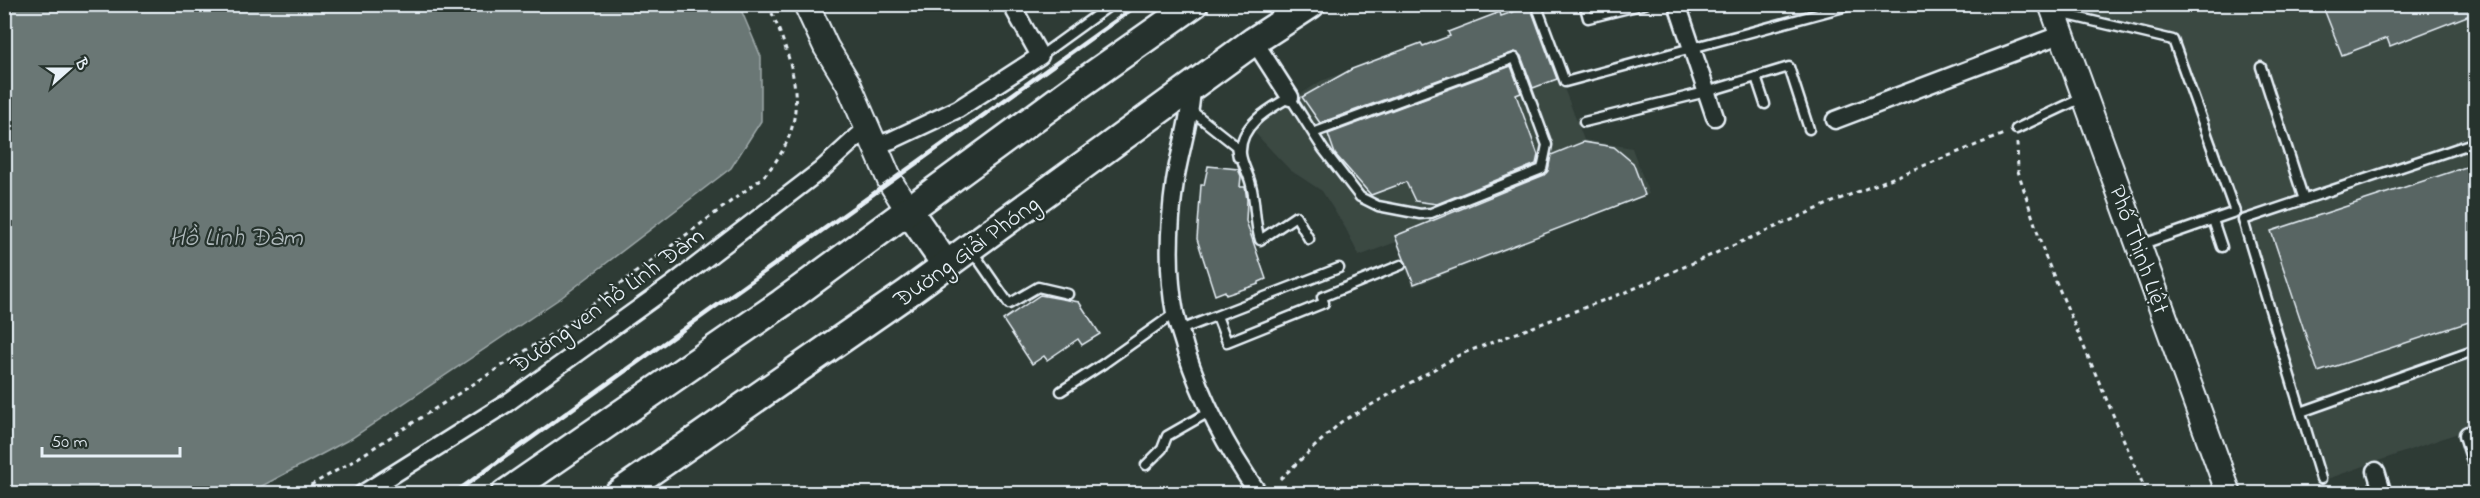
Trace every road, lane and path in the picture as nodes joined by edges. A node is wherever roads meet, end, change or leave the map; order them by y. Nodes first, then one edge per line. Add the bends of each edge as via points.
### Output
1 (768, 4) edge
2 (806, 4) edge
3 (1011, 4) edge
4 (1112, 4) edge
5 (1194, 4) edge
6 (1311, 4) edge
7 (1536, 4) edge
8 (1645, 4) edge
9 (1677, 4) edge
10 (1855, 4) edge
11 (1585, 7) dead end
12 (2052, 8) edge
13 (2062, 34) junction
14 (1254, 41) junction
15 (1691, 50) junction
16 (1040, 56) junction
17 (2261, 67) dead end
18 (1756, 77) junction
19 (1706, 92) junction
20 (2085, 96) junction
21 (1192, 97) junction
22 (1290, 97) junction
23 (1765, 104) dead end
24 (1715, 117) dead end
25 (1835, 120) dead end
26 (1584, 122) dead end
27 (1809, 129) dead end
28 (2016, 129) junction
29 (1313, 133) junction
30 (870, 134) junction
31 (2475, 142) edge
32 (1239, 167) dead end
33 (2304, 200) junction
34 (908, 210) junction
35 (2213, 220) junction
36 (1309, 239) dead end
37 (2139, 245) junction
38 (2222, 247) dead end
39 (970, 248) junction
40 (946, 265) junction
41 (1401, 265) dead end
42 (1339, 268) dead end
43 (1068, 294) dead end
44 (1175, 313) junction
45 (1217, 316) junction
46 (1180, 330) junction
47 (2475, 350) edge
48 (1061, 391) dead end
49 (1209, 412) junction
50 (2301, 412) junction
51 (2468, 435) dead end
52 (2475, 461) edge
53 (1146, 465) dead end
54 (2376, 471) dead end
55 (2321, 479) dead end
56 (1280, 480) dead end
57 (636, 489) edge
58 (295, 494) edge
59 (362, 494) edge
60 (505, 494) edge
61 (1258, 494) edge
62 (2147, 494) edge
63 (2229, 494) edge
64 (2383, 494) edge

1 - 58 path via 792,64 796,106 789,138 777,163 761,179 561,328
2 - 30 street
3 - 16 street
4 - 16 lane
5 - 34 main road
6 - 14 main road, Đường Giải Phóng
7 - 15 lane via 1565,82
8 - 11 lane via 1588,18
9 - 15 street
10 - 15 lane
12 - 13 street, Phố Thịnh Liệt
12 - 35 lane via 2173,40 2235,213
13 - 20 street, Phố Thịnh Liệt
13 - 25 street
14 - 21 main road, Đường Giải Phóng
14 - 22 street
15 - 19 street
16 - 30 street via 958,109 892,140 883,143
17 - 33 lane
18 - 19 lane
18 - 23 lane
18 - 27 lane via 1789,67
19 - 24 street
19 - 26 lane
20 - 28 lane
20 - 37 street, Phố Thịnh Liệt
21 - 32 lane via 1193,112 1236,146
21 - 39 main road, Đường Giải Phóng
21 - 44 street via 1171,223
22 - 29 lane
22 - 36 lane via 1259,114 1243,138 1241,155 1252,187 1260,240 1296,216
28 - 56 path via 1842,198 1631,290 1461,354 1341,422
28 - 62 path via 2018,171 2045,256
29 - 29 lane via 1360,197 1378,206 1420,214 1542,169 1547,145 1515,58
30 - 34 street via 891,183
30 - 59 street, Đường ven hồ Linh Đàm via 507,403
31 - 33 lane
33 - 50 lane via 2243,220
34 - 40 main road
34 - 60 main road via 783,303
35 - 37 lane
35 - 38 lane
37 - 63 street, Phố Thịnh Liệt
39 - 40 main road, Đường Giải Phóng
39 - 43 lane via 1010,304 1038,286
40 - 57 main road, Đường Giải Phóng
41 - 45 lane via 1322,297 1324,303 1227,342
42 - 45 lane
44 - 46 street
44 - 48 lane
45 - 46 lane
46 - 49 street
47 - 50 lane
49 - 53 lane via 1167,436 1162,449
49 - 61 street
50 - 55 lane
51 - 52 street
54 - 64 street

